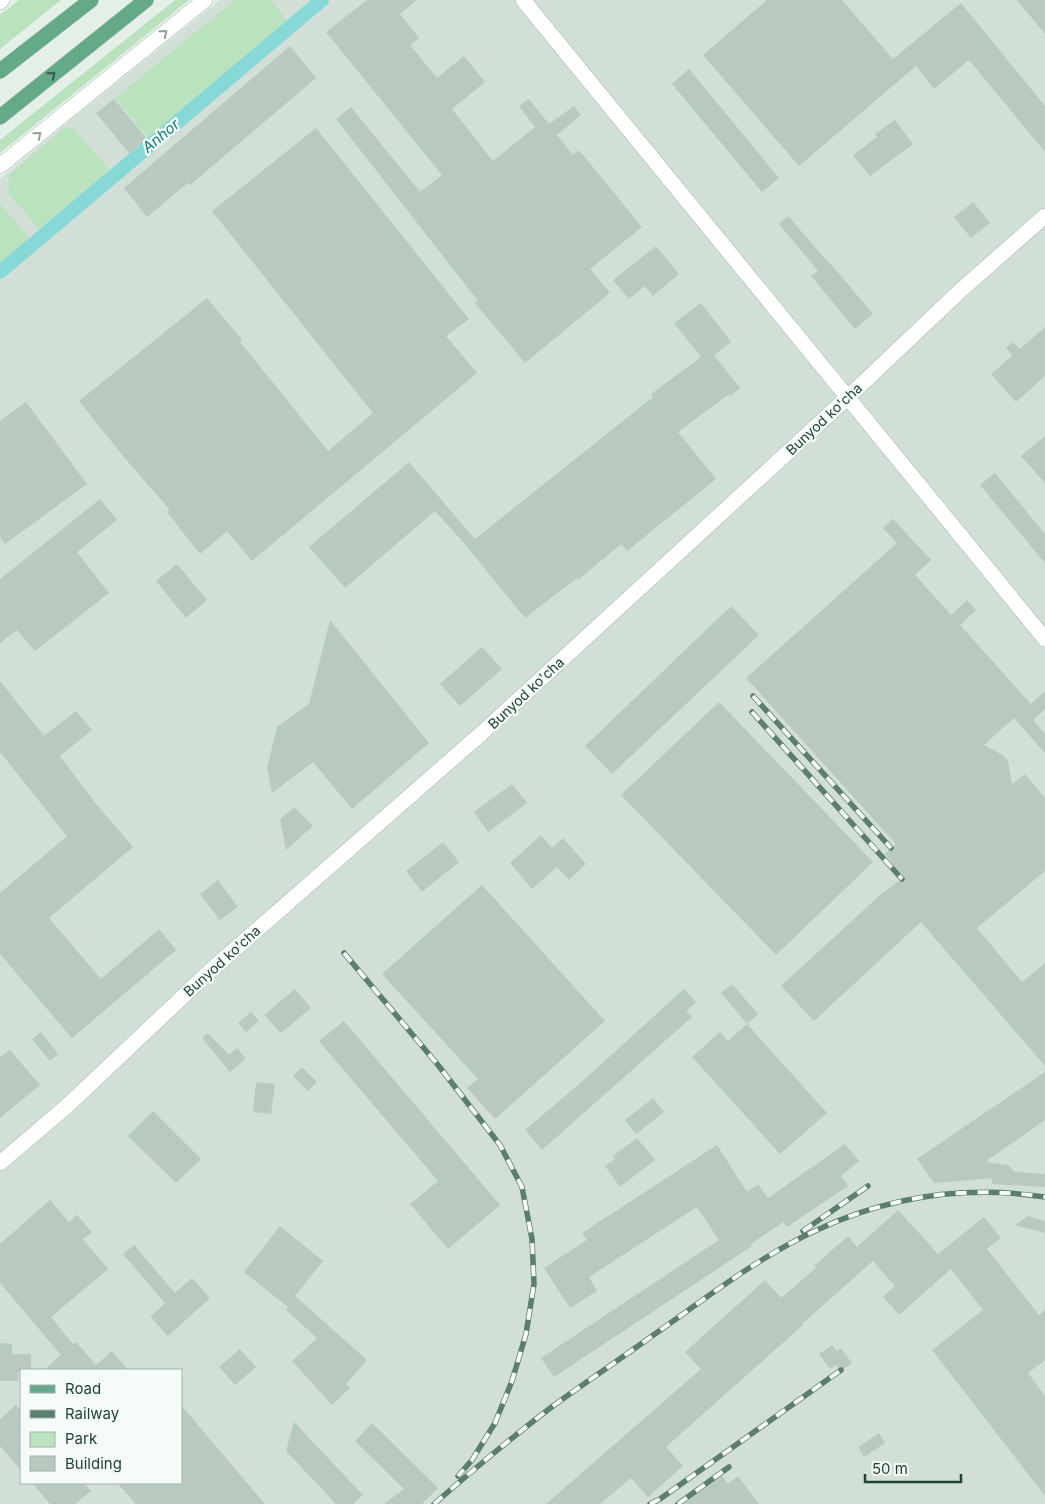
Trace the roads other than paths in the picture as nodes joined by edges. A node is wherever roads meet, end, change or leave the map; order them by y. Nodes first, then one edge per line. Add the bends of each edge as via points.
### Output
1 (91, 0) edge
2 (146, 0) edge
3 (204, 0) edge
4 (523, 0) edge
5 (0, 70) edge
6 (0, 116) edge
7 (0, 166) edge
8 (1045, 216) edge
9 (847, 398) junction
10 (1045, 640) edge
11 (0, 1163) edge

1 - 5 main road
6 -> 2 main road
7 -> 3 street
4 - 9 street
8 - 9 street, Bunyod ko'cha
9 - 10 street
9 - 11 street, Bunyod ko'cha via 483,732 210,970 67,1106

